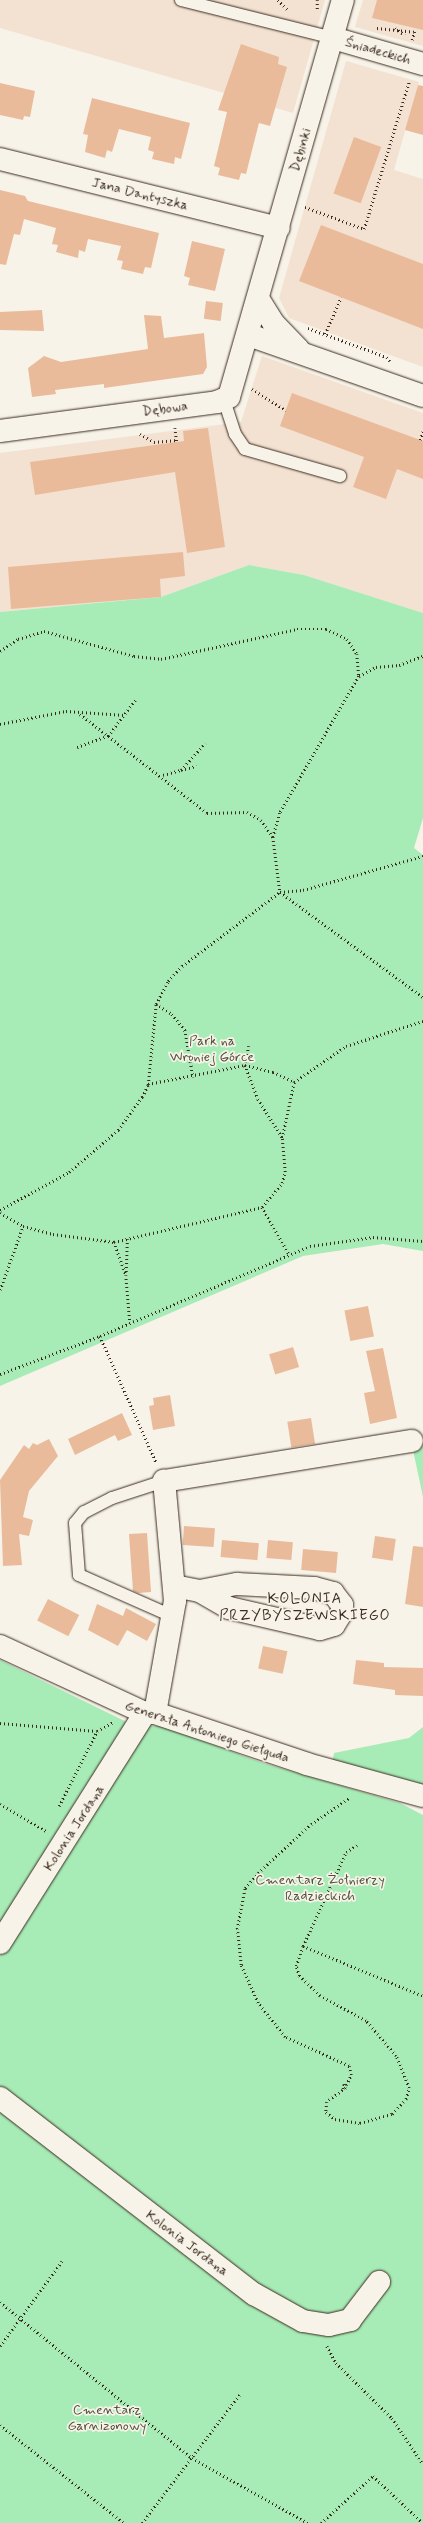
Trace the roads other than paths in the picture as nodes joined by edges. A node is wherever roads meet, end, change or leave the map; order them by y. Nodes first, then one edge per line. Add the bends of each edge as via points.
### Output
1 (181, 0) edge
2 (344, 0) edge
3 (333, 38) junction
4 (423, 64) edge
5 (0, 159) edge
6 (279, 228) junction
7 (259, 300) junction
8 (249, 336) junction
9 (302, 353) junction
10 (423, 396) edge
11 (224, 400) junction
12 (0, 431) edge
13 (340, 476) dead end
14 (412, 1441) dead end
15 (164, 1481) junction
16 (174, 1586) junction
17 (200, 1591) junction
18 (172, 1616) junction
19 (0, 1646) edge
20 (150, 1713) junction
21 (423, 1796) edge
22 (1, 1939) edge
23 (0, 2098) edge
24 (379, 2282) dead end

1 - 3 lane
2 - 3 street, Dębinki
3 - 4 street, Śniadeckich
3 - 6 street, Dębinki
5 - 6 street, Jana Dantyszka
6 - 7 street, Dębinki
7 - 8 street
7 - 9 street via 274,324
8 - 9 street
8 - 11 street via 235,384
9 - 10 street
11 - 12 street, Dębowa
11 - 13 lane via 235,434 245,449
14 - 15 street
15 - 16 street
15 - 18 lane via 112,1498 84,1512 75,1523 78,1575
16 - 17 street
16 - 18 street
17 - 17 street via 229,1608 320,1629 334,1625 342,1612 342,1605 333,1593 314,1588 237,1584
18 - 20 street
19 - 20 street, Generała Antoniego Giełguda
20 - 21 street, Generała Antoniego Giełguda via 306,1764
20 - 22 street, Kolonia Jordana
23 - 24 street, Kolonia Jordana via 254,2294 303,2321 329,2325 350,2320

